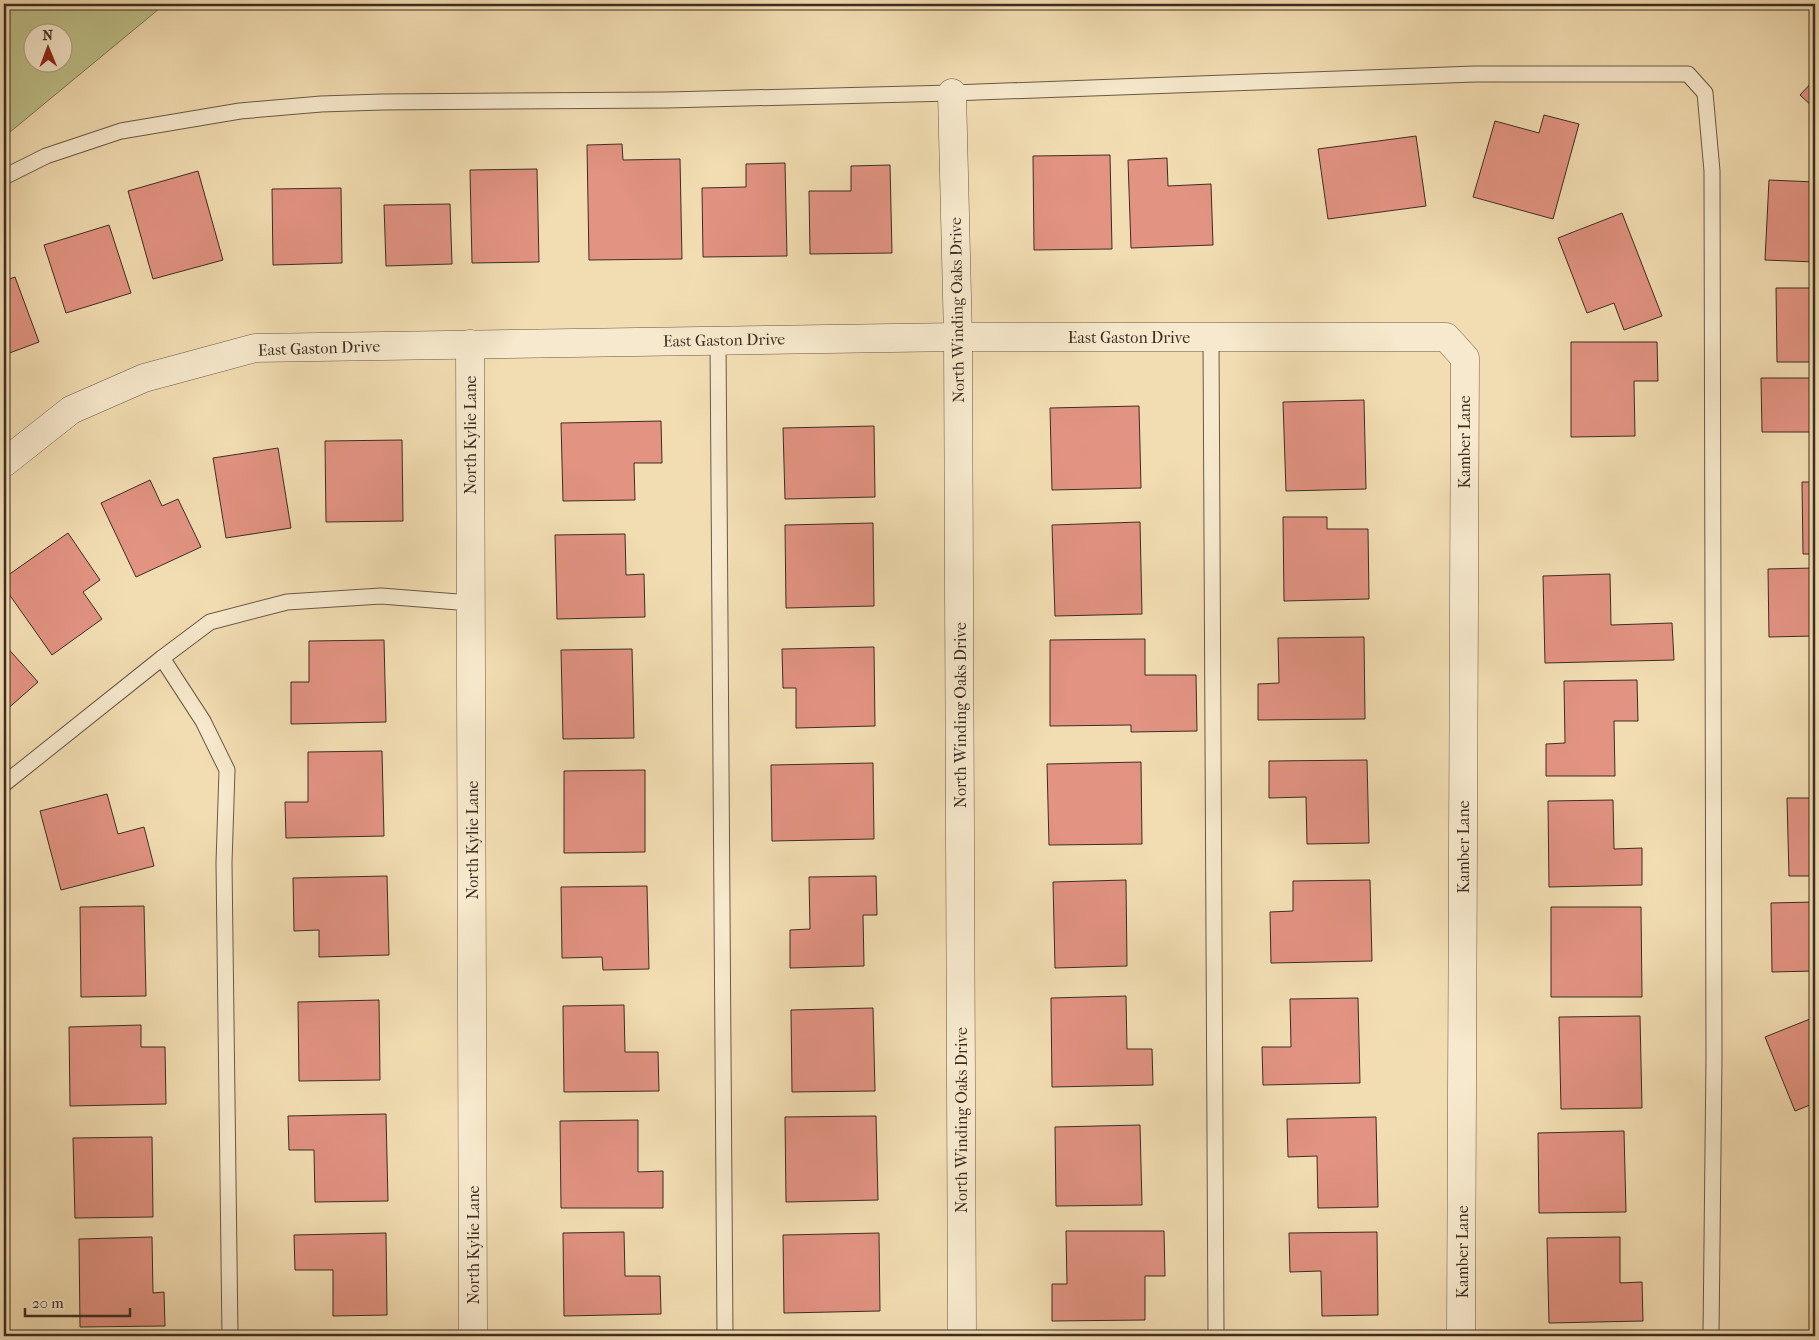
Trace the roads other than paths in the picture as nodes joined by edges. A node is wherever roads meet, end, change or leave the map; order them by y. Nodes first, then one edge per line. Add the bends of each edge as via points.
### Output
1 (952, 93) junction
2 (4, 177) edge
3 (958, 337) junction
4 (1211, 337) junction
5 (718, 340) junction
6 (470, 344) junction
7 (1464, 358) joint
8 (4, 463) edge
9 (471, 604) junction
10 (162, 658) junction
11 (4, 784) edge
12 (230, 1336) edge
13 (474, 1336) edge
14 (725, 1336) edge
15 (962, 1336) edge
16 (1216, 1336) edge
17 (1461, 1336) edge
18 (1711, 1336) edge

1 - 2 lane via 382,102 240,111 121,131 46,156
1 - 3 street, North Winding Oaks Drive
1 - 18 lane via 1475,74 1688,74 1705,93 1712,171 1714,1058
3 - 4 street, East Gaston Drive
3 - 5 street, East Gaston Drive
3 - 15 street, North Winding Oaks Drive
4 - 7 street, East Gaston Drive via 1446,337
4 - 16 lane
5 - 6 street, East Gaston Drive
5 - 14 lane
6 - 8 street, East Gaston Drive via 255,348 144,378 71,410
6 - 9 street, North Kylie Lane
7 - 17 street, Kamber Lane
9 - 10 lane via 381,596 287,602 210,622
9 - 13 street, North Kylie Lane
10 - 11 lane
10 - 12 lane via 203,721 227,770 224,863

